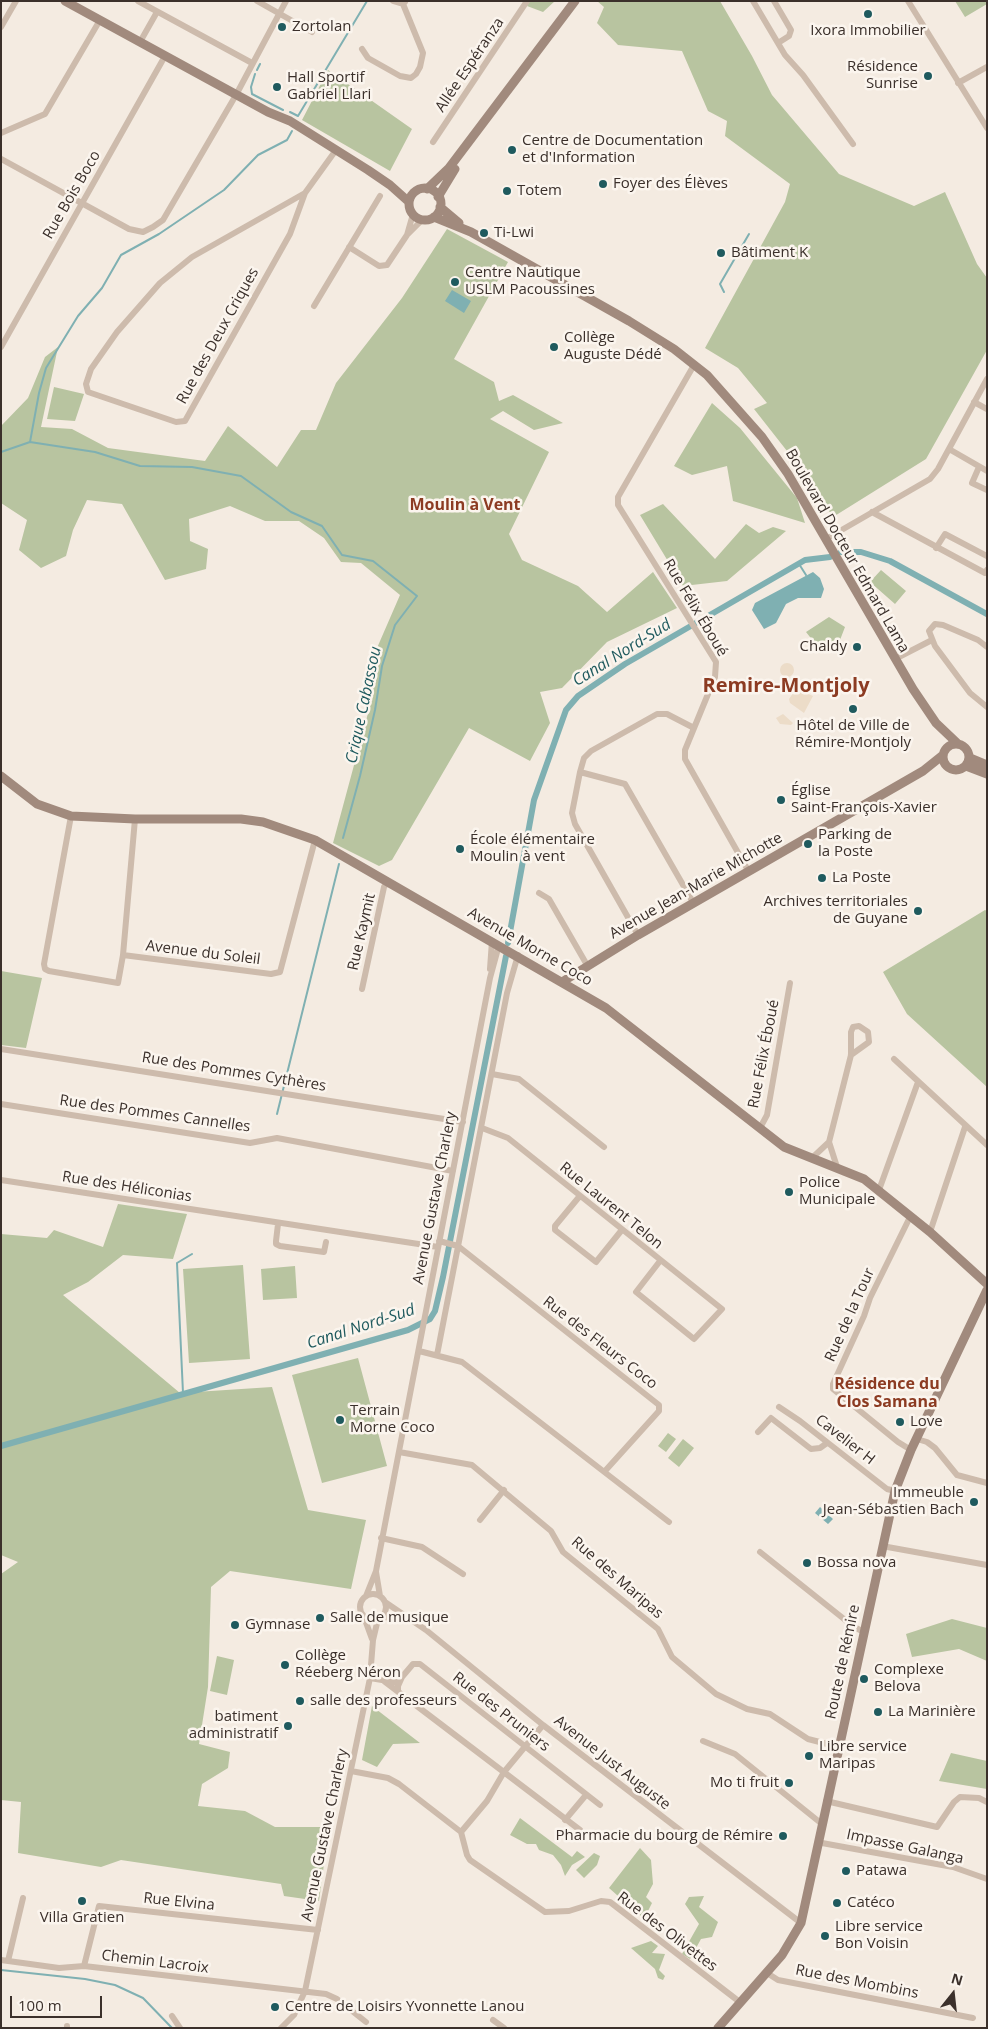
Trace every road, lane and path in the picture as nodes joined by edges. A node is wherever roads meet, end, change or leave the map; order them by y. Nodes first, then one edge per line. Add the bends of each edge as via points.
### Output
1 (16, 1) edge
2 (65, 1) edge
3 (138, 1) edge
4 (257, 1) edge
5 (286, 1) edge
6 (393, 1) edge
7 (527, 1) edge
8 (575, 1) edge
9 (753, 1) edge
10 (774, 1) edge
11 (908, 1) edge
12 (405, 3) edge
13 (157, 12) junction
14 (279, 14) junction
15 (100, 20) junction
16 (1, 27) edge
17 (312, 32) dead end
18 (140, 42) junction
19 (778, 43) junction
20 (362, 49) dead end
21 (165, 56) junction
22 (252, 63) junction
23 (987, 67) edge
24 (515, 82) junction
25 (958, 83) junction
26 (236, 95) junction
27 (987, 128) edge
28 (1, 133) edge
29 (433, 142) dead end
30 (853, 144) dead end
31 (336, 150) junction
32 (1, 159) edge
33 (368, 170) junction
34 (427, 188) junction
35 (414, 192) junction
36 (305, 193) junction
37 (380, 196) dead end
38 (438, 196) junction
39 (409, 202) junction
40 (82, 203) junction
41 (288, 204) junction
42 (440, 207) junction
43 (298, 212) junction
44 (412, 214) junction
45 (434, 217) junction
46 (422, 220) junction
47 (471, 232) junction
48 (407, 235) junction
49 (349, 247) junction
50 (314, 306) dead end
51 (4, 339) edge
52 (1, 347) edge
53 (693, 366) junction
54 (987, 378) edge
55 (974, 402) junction
56 (987, 409) edge
57 (949, 449) junction
58 (979, 467) junction
59 (987, 471) edge
60 (987, 490) edge
61 (872, 512) junction
62 (826, 539) junction
63 (936, 548) junction
64 (987, 556) edge
65 (987, 570) edge
66 (932, 640) junction
67 (987, 647) edge
68 (895, 660) junction
69 (987, 707) edge
70 (936, 723) junction
71 (694, 728) junction
72 (957, 743) junction
73 (944, 752) junction
74 (968, 762) junction
75 (987, 765) edge
76 (949, 768) junction
77 (923, 770) junction
78 (580, 772) junction
79 (987, 774) edge
80 (1, 776) edge
81 (71, 816) junction
82 (135, 819) junction
83 (315, 840) junction
84 (749, 872) junction
85 (388, 881) junction
86 (539, 893) dead end
87 (694, 904) junction
88 (638, 935) junction
89 (496, 943) junction
90 (123, 955) junction
91 (518, 955) junction
92 (587, 965) junction
93 (562, 982) junction
94 (790, 983) dead end
95 (362, 989) dead end
96 (1, 1049) edge
97 (851, 1056) junction
98 (894, 1059) dead end
99 (492, 1074) junction
100 (918, 1082) junction
101 (1, 1104) edge
102 (463, 1122) junction
103 (965, 1127) junction
104 (482, 1128) junction
105 (760, 1128) junction
106 (829, 1142) junction
107 (987, 1145) edge
108 (604, 1147) dead end
109 (812, 1158) junction
110 (837, 1167) junction
111 (453, 1172) junction
112 (1, 1180) edge
113 (879, 1190) junction
114 (579, 1196) junction
115 (910, 1217) junction
116 (278, 1224) junction
117 (621, 1231) junction
118 (930, 1232) junction
119 (326, 1242) dead end
120 (440, 1243) junction
121 (456, 1245) junction
122 (660, 1261) junction
123 (987, 1284) edge
124 (987, 1290) edge
125 (423, 1352) junction
126 (437, 1355) junction
127 (779, 1407) dead end
128 (758, 1432) dead end
129 (917, 1440) junction
130 (827, 1443) junction
131 (911, 1450) junction
132 (398, 1452) junction
133 (604, 1471) junction
134 (987, 1483) edge
135 (504, 1490) junction
136 (895, 1491) junction
137 (480, 1520) dead end
138 (669, 1522) dead end
139 (381, 1538) junction
140 (882, 1546) junction
141 (760, 1552) dead end
142 (987, 1565) edge
143 (376, 1571) junction
144 (463, 1574) dead end
145 (366, 1596) junction
146 (380, 1596) junction
147 (385, 1602) junction
148 (364, 1617) junction
149 (380, 1618) junction
150 (410, 1620) junction
151 (864, 1632) junction
152 (373, 1640) junction
153 (402, 1677) junction
154 (370, 1678) junction
155 (384, 1681) junction
156 (398, 1691) junction
157 (543, 1725) junction
158 (703, 1742) dead end
159 (525, 1747) junction
160 (839, 1747) junction
161 (351, 1772) junction
162 (504, 1772) junction
163 (586, 1795) junction
164 (826, 1801) junction
165 (987, 1802) edge
166 (600, 1805) dead end
167 (565, 1820) junction
168 (822, 1824) junction
169 (580, 1830) dead end
170 (461, 1832) junction
171 (818, 1844) junction
172 (987, 1879) edge
173 (23, 1898) dead end
174 (801, 1923) junction
175 (318, 1930) junction
176 (5, 1961) edge
177 (84, 1966) junction
178 (767, 1973) junction
179 (305, 1991) junction
180 (741, 2003) junction
181 (172, 2016) dead end
182 (973, 2018) dead end
183 (493, 2020) dead end
184 (366, 2022) dead end
185 (284, 2027) edge
186 (180, 2028) edge
187 (504, 2028) edge
188 (718, 2028) edge

1 - 16 street
2 - 15 street
3 - 13 street
4 - 14 street
5 - 14 street
6 - 12 street
7 - 29 street, Allée Espéranza
8 - 24 street
9 - 19 street
10 - 19 street via 791,30
11 - 25 street
12 - 20 street via 423,53 416,74 411,78 400,76 368,58
13 - 18 street
13 - 22 street
14 - 17 street
14 - 22 street
15 - 18 street
15 - 28 street via 45,114
18 - 21 street
19 - 30 street
21 - 26 street
21 - 40 street, Rue Bois Boco
22 - 26 street
23 - 25 street
24 - 34 street via 449,168
24 - 38 street
25 - 27 street
26 - 31 street via 290,121
26 - 40 street via 163,220 143,232 136,231
31 - 33 street
31 - 36 street, Rue des Deux Criques
32 - 40 street
33 - 35 street
33 - 39 street
34 - 35 street
34 - 38 street
35 - 39 street
36 - 41 street, Rue des Deux Criques
36 - 43 street, Rue des Deux Criques
37 - 49 street
38 - 42 street
39 - 44 street
40 - 51 street, Rue Bois Boco
41 - 43 street
41 - 43 street, Rue des Deux Criques via 192,257 160,283 90,369 86,384 88,392 176,422 185,421 290,234
42 - 45 street
42 - 47 street, Boulevard Docteur Edmard Lama
44 - 46 street
44 - 48 street
45 - 46 street
45 - 47 street, Boulevard Docteur Edmard Lama
46 - 48 street
47 - 53 street, Boulevard Docteur Edmard Lama via 628,321
48 - 49 street via 386,266 372,262
49 - 50 street
51 - 52 street, Rue Bois Boco
53 - 62 street, Boulevard Docteur Edmard Lama via 728,398 762,437
53 - 71 street, Rue Félix Éboué via 618,497 618,505 716,662 717,670
54 - 55 street
55 - 56 street
55 - 57 street
57 - 58 street
57 - 61 street via 930,479
58 - 59 street
58 - 60 street via 972,482
61 - 62 street
61 - 63 street
62 - 68 street, Boulevard Docteur Edmard Lama
63 - 64 street via 945,534
63 - 65 street via 985,573
66 - 67 street via 929,630 934,624 944,625
66 - 68 street
66 - 69 street via 970,693
68 - 70 street, Boulevard Docteur Edmard Lama
70 - 72 street, Boulevard Docteur Edmard Lama
70 - 73 street, Boulevard Docteur Edmard Lama
71 - 78 street via 667,714 657,714 591,751 584,758
71 - 84 street, Rue Félix Éboué via 685,750 685,759
72 - 73 street
72 - 74 street via 968,750
73 - 76 street via 943,760
73 - 77 street, Avenue Jean-Marie Michotte
74 - 75 street
74 - 76 street via 958,770
74 - 79 street
76 - 77 street, Avenue Jean-Marie Michotte
77 - 84 street, Avenue Jean-Marie Michotte
78 - 87 street via 625,784
78 - 88 street via 572,813 575,824
80 - 81 street, Avenue Morne Coco via 37,804
81 - 82 street, Avenue Morne Coco
81 - 90 street via 45,969 118,983
82 - 83 street, Avenue Morne Coco via 241,819 263,822
82 - 90 street, Avenue du Soleil
83 - 85 street, Avenue Morne Coco
83 - 90 street, Avenue du Soleil via 280,972 271,974
84 - 87 street, Avenue Jean-Marie Michotte
85 - 89 street, Avenue Morne Coco
85 - 95 street, Rue Kaymit
86 - 92 street via 549,899
87 - 88 street, Avenue Jean-Marie Michotte
88 - 92 street, Avenue Jean-Marie Michotte
89 - 91 street, Avenue Morne Coco
89 - 102 street, Avenue Gustave Charlery
91 - 93 street, Avenue Morne Coco
91 - 99 street, Avenue Gustave Charlery via 507,993
92 - 93 street, Avenue Jean-Marie Michotte
93 - 105 street, Avenue Morne Coco via 606,1008
94 - 105 street, Rue Félix Éboué via 767,1115
96 - 102 street, Rue des Pommes Cythères
97 - 97 street via 869,1042 868,1032 859,1026 853,1027 851,1032
97 - 106 street
98 - 100 street
99 - 104 street, Avenue Gustave Charlery
99 - 108 street via 519,1079
100 - 103 street
100 - 113 street
101 - 111 street, Rue des Pommes Cannelles via 250,1142 271,1139
102 - 111 street, Avenue Gustave Charlery
103 - 107 street
103 - 118 street
104 - 114 street, Rue Laurent Telon via 508,1138
104 - 121 street, Avenue Gustave Charlery
105 - 109 street, Avenue Morne Coco via 784,1147
106 - 109 street
106 - 110 street
109 - 110 street, Avenue Morne Coco
110 - 113 street, Avenue Morne Coco
111 - 120 street, Avenue Gustave Charlery
112 - 116 street, Rue des Héliconias
113 - 115 street, Avenue Morne Coco
114 - 117 street, Rue Laurent Telon
114 - 117 street via 554,1228 568,1240 596,1262
115 - 118 street, Avenue Morne Coco
115 - 131 street, Rue de la Tour via 870,1298 833,1389
116 - 119 street via 276,1244 280,1246 322,1252
116 - 120 street, Rue des Héliconias
117 - 122 street, Rue Laurent Telon
118 - 123 street, Avenue Morne Coco
120 - 121 street, Rue des Héliconias
120 - 125 street, Avenue Gustave Charlery via 422,1329
121 - 126 street, Avenue Gustave Charlery
121 - 133 street, Rue des Fleurs Coco via 659,1405 659,1411
122 - 122 street, Rue Laurent Telon via 636,1292 692,1339 696,1338 722,1309
124 - 129 street, Route de Rémire
125 - 126 street
125 - 132 street, Avenue Gustave Charlery
126 - 133 street via 462,1362
127 - 130 street, Cavelier H
128 - 130 street via 771,1418 811,1449
129 - 131 street, Route de Rémire
129 - 134 street via 935,1448 957,1475
130 - 136 street, Cavelier H via 887,1489
131 - 136 street, Route de Rémire
132 - 135 street, Rue des Maripas via 472,1465
132 - 139 street, Avenue Gustave Charlery
133 - 138 street
135 - 137 street
135 - 160 street, Rue des Maripas via 551,1531 563,1552 658,1629 672,1657 716,1694 747,1709 770,1714 808,1739
136 - 140 street, Route de Rémire
139 - 143 street, Avenue Gustave Charlery
139 - 144 street via 422,1547
140 - 142 street
140 - 151 street, Route de Rémire
141 - 151 street
143 - 145 street, Avenue Gustave Charlery
143 - 146 street, Avenue Gustave Charlery
145 - 146 street
145 - 148 street via 360,1605
146 - 147 street
147 - 149 street via 386,1610
147 - 150 street, Avenue Just Auguste
148 - 149 street via 370,1620
148 - 152 street, Avenue Gustave Charlery
149 - 150 street
149 - 152 street, Avenue Gustave Charlery
150 - 157 street, Avenue Just Auguste
151 - 160 street, Route de Rémire
152 - 154 street, Avenue Gustave Charlery
153 - 155 street, Rue des Pruniers via 394,1682
153 - 156 street
153 - 159 street, Rue des Pruniers via 413,1664 420,1664
154 - 155 street, Rue des Pruniers
154 - 161 street, Avenue Gustave Charlery
155 - 156 street, Rue des Pruniers
156 - 162 street, Rue des Pruniers
157 - 159 street
157 - 174 street, Avenue Just Auguste
158 - 168 street via 735,1754
159 - 162 street
159 - 163 street, Rue des Pruniers
160 - 164 street, Route de Rémire
161 - 170 street via 388,1778 399,1784
161 - 175 street, Avenue Gustave Charlery
162 - 167 street, Rue des Pruniers
162 - 170 street via 487,1801
163 - 166 street, Rue des Pruniers
163 - 167 street
164 - 165 street via 937,1828 960,1797
164 - 168 street, Route de Rémire
167 - 169 street, Rue des Pruniers
168 - 171 street, Route de Rémire
170 - 180 street, Rue des Olivettes via 470,1860 545,1912 569,1911 601,1901 610,1902
171 - 172 street, Impasse Galanga via 953,1867
171 - 174 street, Route de Rémire
173 - 176 street
174 - 178 street, Route de Rémire
175 - 177 street, Rue Elvina via 98,1906
175 - 179 street, Avenue Gustave Charlery
176 - 177 street, Chemin Lacroix via 59,1968
177 - 179 street, Chemin Lacroix
178 - 180 street, Route de Rémire
178 - 182 street, Rue des Mombins via 778,1980
179 - 184 street, Chemin Lacroix via 332,1996
179 - 185 street, Avenue Gustave Charlery via 294,2015
180 - 188 street, Route de Rémire
181 - 186 street
183 - 187 street

